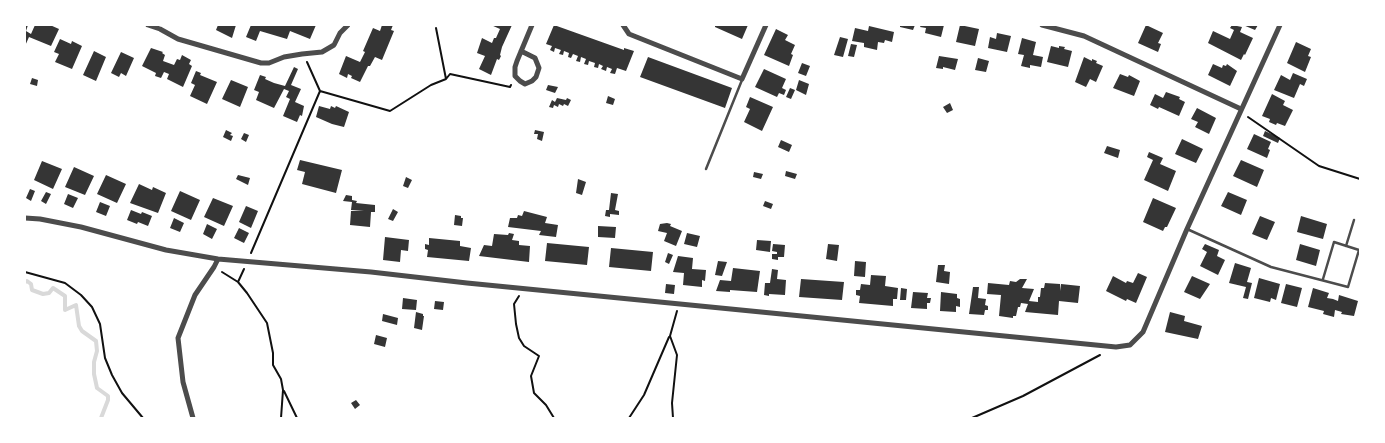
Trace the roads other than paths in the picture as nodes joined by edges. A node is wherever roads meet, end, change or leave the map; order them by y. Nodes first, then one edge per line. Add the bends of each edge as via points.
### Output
1 (148, 25) edge
2 (348, 25) edge
3 (532, 25) edge
4 (623, 25) edge
5 (766, 25) edge
6 (1042, 25) edge
7 (1280, 25) edge
8 (521, 51) junction
9 (742, 78) junction
10 (1241, 110) junction
11 (706, 170) dead end
12 (25, 218) edge
13 (1354, 220) dead end
14 (1187, 230) junction
15 (1346, 246) junction
16 (218, 259) junction
17 (1323, 279) junction
18 (193, 418) edge

1 - 2 street via 178,39 252,62 270,62 322,52 334,45
3 - 8 street
4 - 9 street via 629,34
5 - 9 street
6 - 10 street via 1084,36
7 - 10 street
8 - 8 street via 514,68 515,76 525,84 536,77 539,68 536,58
9 - 11 lane
10 - 14 street
12 - 16 street via 73,225 166,250
13 - 15 lane
14 - 16 street via 1143,332 1130,345 1116,347
14 - 17 lane via 1271,267
15 - 17 lane via 1334,242
15 - 17 lane via 1359,250 1348,287
16 - 18 street via 195,295 178,338 183,382

